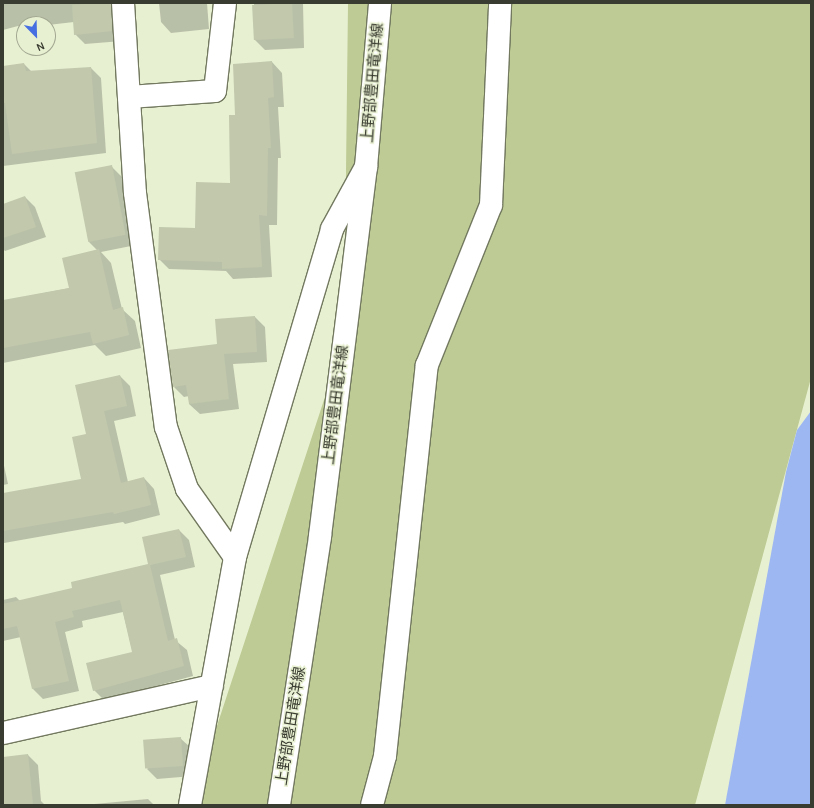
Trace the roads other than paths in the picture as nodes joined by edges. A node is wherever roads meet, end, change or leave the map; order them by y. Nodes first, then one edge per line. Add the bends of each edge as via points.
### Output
1 (123, 3) edge
2 (225, 3) edge
3 (380, 3) edge
4 (500, 3) edge
5 (129, 97) junction
6 (366, 167) junction
7 (235, 557) junction
8 (212, 686) junction
9 (3, 733) edge
10 (190, 805) edge
11 (279, 805) edge
12 (372, 805) edge

1 - 5 street
2 - 5 street via 215,91
3 - 6 street, 上野部豊田竜洋線
4 - 12 street via 490,205 427,365 385,756
5 - 7 street via 135,193 166,427 187,489
6 - 7 street via 332,229
6 - 11 street, 上野部豊田竜洋線 via 320,536
7 - 8 street
8 - 9 street
8 - 10 street

